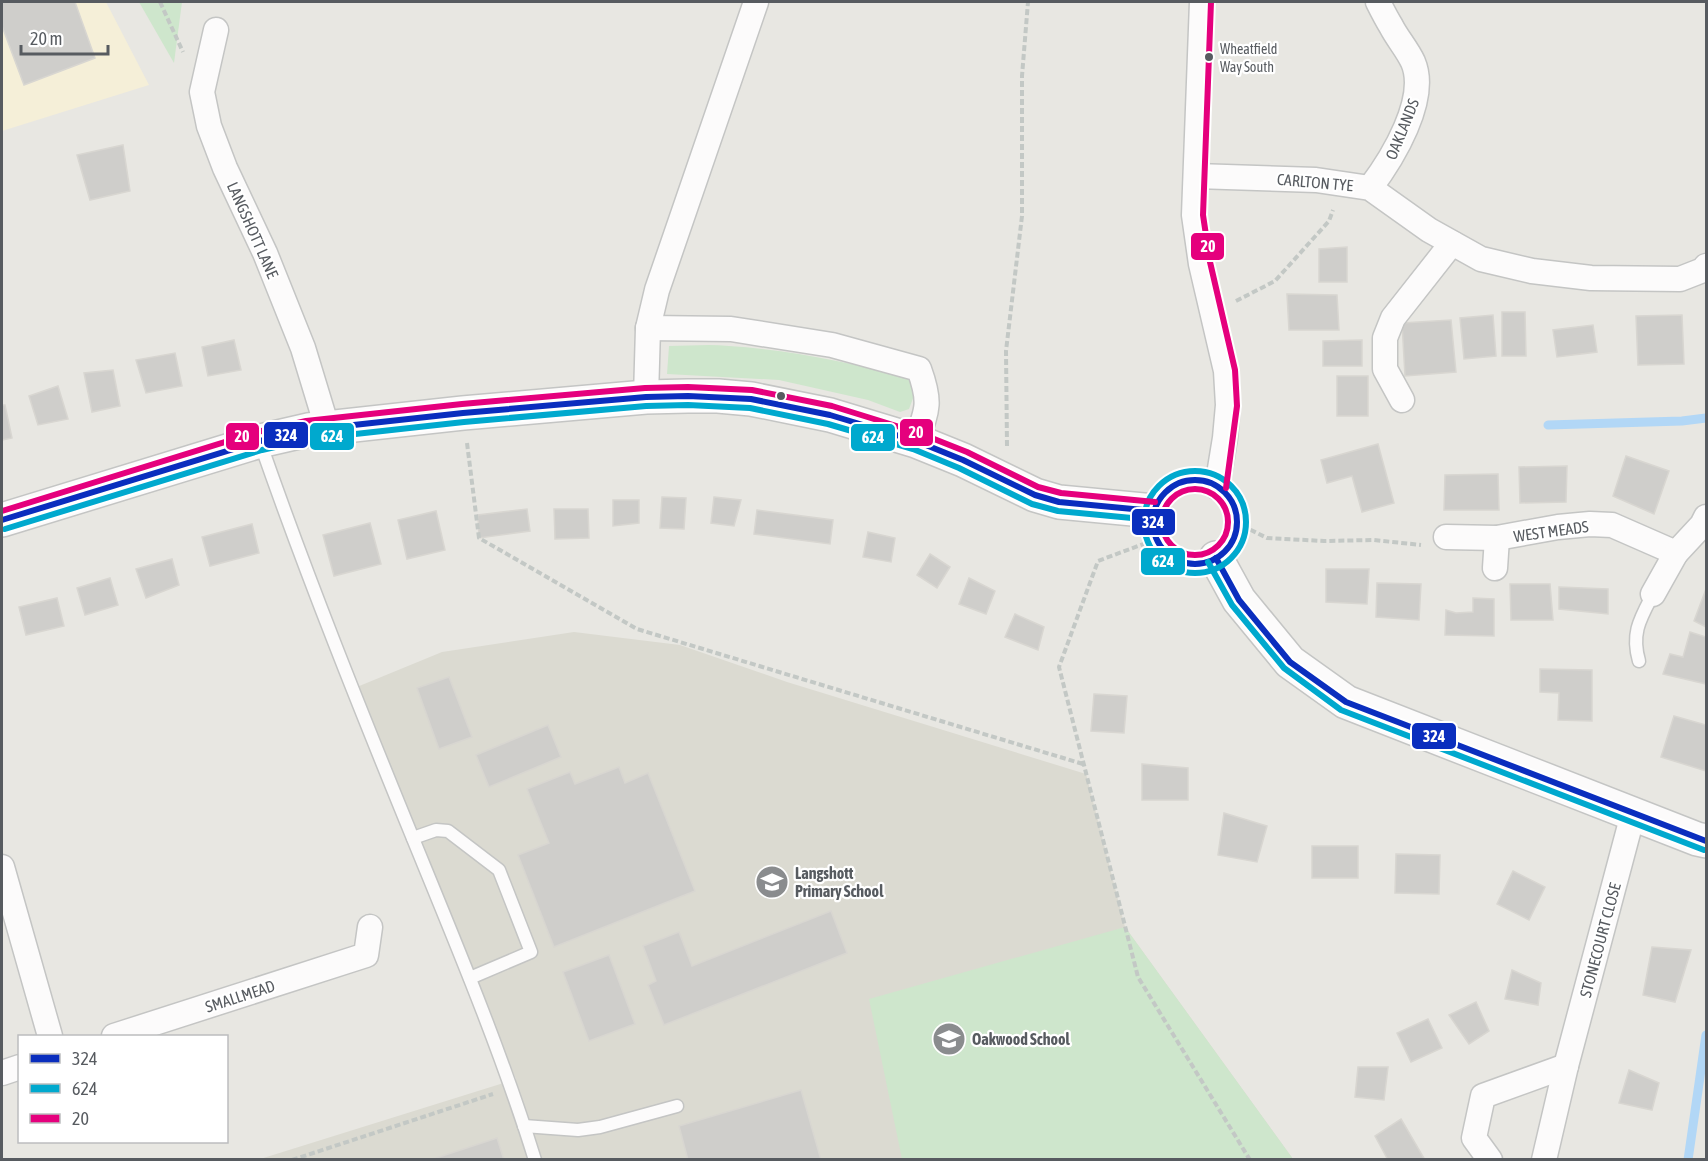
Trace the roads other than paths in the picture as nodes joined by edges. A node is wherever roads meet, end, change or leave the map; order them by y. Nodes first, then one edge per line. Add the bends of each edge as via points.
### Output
1 (756, 2) edge
2 (1202, 2) edge
3 (1378, 2) edge
4 (216, 30) dead end
5 (1196, 176) junction
6 (1370, 188) junction
7 (1452, 243) junction
8 (1705, 270) edge
9 (648, 328) junction
10 (646, 397) junction
11 (1402, 400) dead end
12 (327, 427) junction
13 (260, 441) junction
14 (916, 441) junction
15 (1217, 487) junction
16 (1707, 517) edge
17 (2, 520) edge
18 (1155, 525) junction
19 (1446, 537) road end
20 (1497, 538) junction
21 (1676, 553) junction
22 (1216, 558) junction
23 (1495, 568) dead end
24 (1653, 594) joint
25 (1639, 661) dead end
26 (1633, 814) junction
27 (413, 838) junction
28 (1707, 841) edge
29 (2, 867) edge
30 (370, 927) dead end
31 (470, 978) junction
32 (50, 1035) edge
33 (117, 1035) edge
34 (1566, 1066) junction
35 (18, 1068) edge
36 (2, 1072) edge
37 (677, 1106) dead end
38 (524, 1126) junction
39 (535, 1160) edge
40 (1490, 1160) edge
41 (1544, 1160) edge

1 - 9 street via 657,290
2 - 5 street
3 - 6 street, OAKLANDS via 1413,63 1417,92 1389,163
4 - 12 street, LANGSHOTT LANE via 202,92 209,126 303,348
5 - 6 street, CARLTON TYE via 1316,180
5 - 15 street via 1194,215 1201,264 1226,371 1228,405
6 - 7 street, CARLTON TYE
7 - 8 street, CARLTON TYE via 1481,259 1532,271 1591,278 1680,279
7 - 11 street via 1393,318 1385,338 1385,369
9 - 10 street
9 - 14 street via 731,329 832,345 919,369 927,391 927,410
10 - 12 street
10 - 14 street via 751,399 830,415
12 - 13 street
13 - 17 street
13 - 27 lane
14 - 18 street via 963,459 1035,495
15 - 18 street via 1203,481 1187,481 1172,487 1161,497
15 - 22 street via 1234,507 1236,531 1225,551
16 - 21 street
18 - 22 street via 1164,551 1175,559 1189,564
19 - 20 street, WEST MEADS
20 - 21 street, WEST MEADS via 1558,527 1612,525
20 - 23 street
21 - 24 street
22 - 26 street via 1239,600 1290,662 1346,702
24 - 25 lane via 1636,630
26 - 28 street
26 - 34 street, STONECOURT CLOSE
27 - 31 lane
27 - 31 lane via 436,830 448,831 499,870 531,952
29 - 32 street
30 - 33 street, SMALLMEAD via 366,955
31 - 38 lane
34 - 40 street via 1483,1096 1474,1138
34 - 41 street, STONECOURT CLOSE
35 - 36 street
37 - 38 lane via 578,1130
38 - 39 lane

